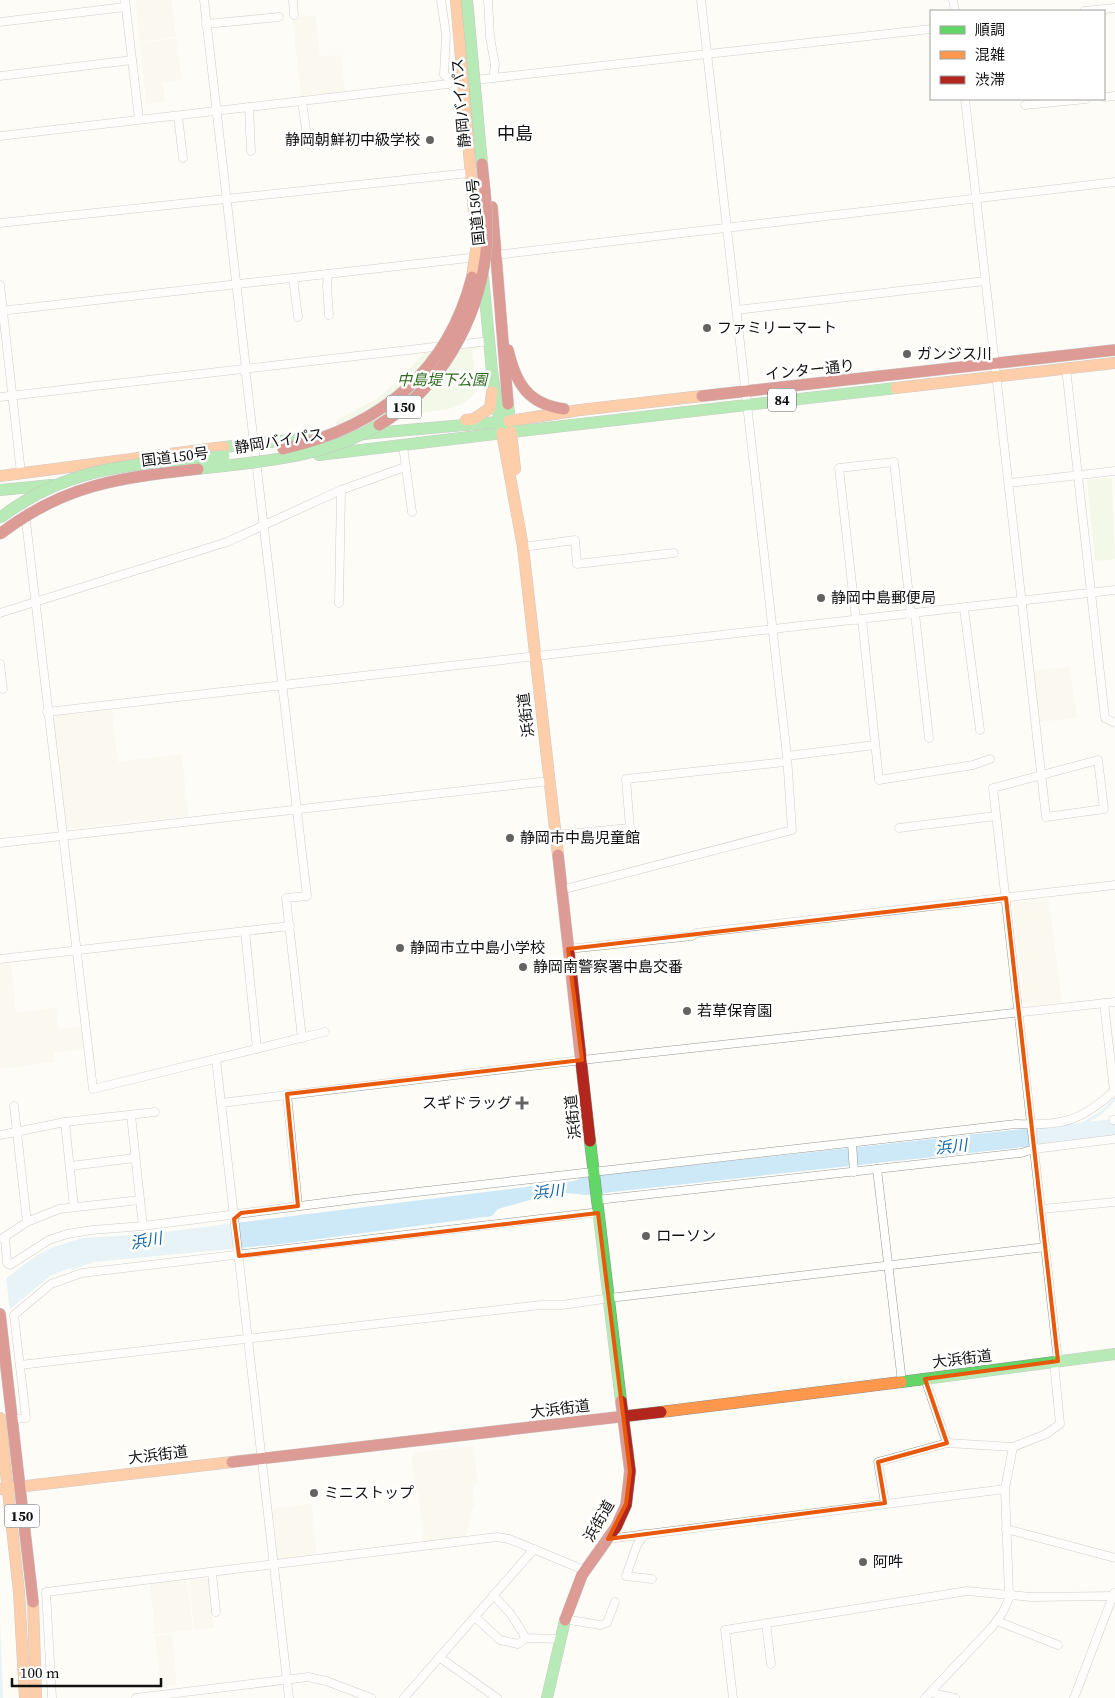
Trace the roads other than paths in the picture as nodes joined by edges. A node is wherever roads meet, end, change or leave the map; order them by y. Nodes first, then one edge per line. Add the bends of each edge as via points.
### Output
1 (204, 0) edge
2 (293, 0) edge
3 (441, 0) edge
4 (456, 0) edge
5 (461, 0) edge
6 (467, 0) edge
7 (471, 0) edge
8 (488, 0) edge
9 (701, 0) edge
10 (125, 4) edge
11 (1115, 8) edge
12 (1094, 10) edge
13 (294, 15) dead end
14 (279, 17) dead end
15 (0, 22) edge
16 (206, 24) junction
17 (930, 29) edge
18 (708, 54) junction
19 (132, 60) junction
20 (0, 76) edge
21 (493, 78) junction
22 (458, 80) junction
23 (475, 80) junction
24 (965, 100) edge
25 (1077, 100) edge
26 (302, 101) junction
27 (1025, 106) dead end
28 (249, 107) junction
29 (217, 110) junction
30 (178, 116) junction
31 (139, 120) junction
32 (0, 136) edge
33 (308, 144) dead end
34 (252, 151) dead end
35 (183, 158) dead end
36 (469, 173) junction
37 (1115, 182) edge
38 (226, 198) junction
39 (976, 198) junction
40 (0, 223) edge
41 (728, 226) junction
42 (496, 255) junction
43 (480, 257) junction
44 (328, 274) junction
45 (496, 274) junction
46 (293, 278) junction
47 (985, 281) junction
48 (236, 284) junction
49 (0, 285) edge
50 (737, 310) junction
51 (2, 311) edge
52 (329, 315) dead end
53 (298, 317) dead end
54 (490, 341) junction
55 (1115, 350) edge
56 (1115, 363) edge
57 (995, 364) junction
58 (1066, 368) junction
59 (244, 369) junction
60 (492, 371) junction
61 (996, 376) junction
62 (746, 392) junction
63 (13, 395) junction
64 (0, 397) edge
65 (747, 404) junction
66 (580, 410) junction
67 (505, 427) junction
68 (416, 430) junction
69 (254, 443) junction
70 (403, 446) junction
71 (256, 462) junction
72 (405, 467) junction
73 (1115, 471) edge
74 (21, 474) junction
75 (1078, 475) junction
76 (0, 476) edge
77 (1009, 483) junction
78 (23, 487) junction
79 (0, 490) edge
80 (341, 490) junction
81 (412, 512) dead end
82 (0, 518) edge
83 (263, 526) junction
84 (0, 534) edge
85 (523, 547) junction
86 (674, 553) dead end
87 (1115, 590) edge
88 (1091, 593) junction
89 (36, 602) junction
90 (1022, 602) junction
91 (339, 604) dead end
92 (964, 609) junction
93 (0, 613) edge
94 (913, 614) junction
95 (859, 620) junction
96 (771, 630) junction
97 (534, 658) junction
98 (0, 664) edge
99 (282, 685) junction
100 (3, 689) dead end
101 (47, 712) junction
102 (1115, 723) edge
103 (980, 730) dead end
104 (929, 738) dead end
105 (875, 746) junction
106 (990, 758) dead end
107 (786, 759) junction
108 (1042, 776) junction
109 (548, 781) junction
110 (296, 809) junction
111 (996, 816) junction
112 (899, 828) dead end
113 (555, 835) junction
114 (62, 836) junction
115 (0, 843) edge
116 (1115, 885) edge
117 (561, 890) junction
118 (1006, 898) junction
119 (290, 926) junction
120 (244, 931) junction
121 (568, 949) junction
122 (76, 950) junction
123 (0, 959) edge
124 (1115, 1002) edge
125 (1104, 1003) junction
126 (1018, 1013) junction
127 (324, 1032) dead end
128 (302, 1038) junction
129 (257, 1049) junction
130 (216, 1059) junction
131 (582, 1060) junction
132 (287, 1094) junction
133 (221, 1103) junction
134 (14, 1106) dead end
135 (155, 1112) dead end
136 (131, 1115) junction
137 (65, 1122) junction
138 (1031, 1126) junction
139 (17, 1132) junction
140 (0, 1135) edge
141 (1115, 1139) edge
142 (852, 1143) junction
143 (1034, 1147) junction
144 (135, 1158) junction
145 (70, 1166) junction
146 (877, 1169) junction
147 (854, 1172) junction
148 (594, 1174) junction
149 (597, 1198) junction
150 (140, 1200) junction
151 (1115, 1202) edge
152 (298, 1206) junction
153 (74, 1207) junction
154 (1042, 1210) junction
155 (598, 1215) junction
156 (234, 1217) junction
157 (28, 1222) junction
158 (143, 1226) junction
159 (1046, 1247) junction
160 (238, 1255) junction
161 (887, 1265) junction
162 (608, 1300) junction
163 (0, 1314) edge
164 (248, 1339) junction
165 (1115, 1354) edge
166 (1056, 1361) junction
167 (20, 1365) junction
168 (924, 1379) junction
169 (902, 1382) junction
170 (623, 1417) junction
171 (6, 1419) edge
172 (947, 1443) junction
173 (1013, 1447) junction
174 (262, 1458) junction
175 (9, 1488) edge
176 (1005, 1489) junction
177 (885, 1503) junction
178 (1006, 1529) junction
179 (645, 1534) junction
180 (608, 1539) junction
181 (534, 1549) junction
182 (1115, 1558) edge
183 (274, 1565) junction
184 (584, 1570) junction
185 (212, 1573) junction
186 (652, 1580) dead end
187 (1010, 1594) junction
188 (493, 1595) junction
189 (1114, 1595) edge
190 (615, 1602) dead end
191 (216, 1612) dead end
192 (475, 1616) junction
193 (564, 1619) junction
194 (997, 1621) junction
195 (766, 1623) junction
196 (526, 1638) junction
197 (560, 1639) junction
198 (1058, 1645) dead end
199 (439, 1657) junction
200 (771, 1664) dead end
201 (286, 1679) junction
202 (928, 1696) edge
203 (942, 1697) edge
204 (25, 1698) edge
205 (36, 1698) edge
206 (52, 1698) edge
207 (136, 1698) edge
208 (288, 1698) edge
209 (371, 1698) edge
210 (404, 1698) edge
211 (497, 1698) edge
212 (547, 1698) edge
213 (733, 1698) edge
214 (955, 1698) edge
215 (1074, 1698) edge

1 - 16 street
2 - 13 street
3 - 22 street via 446,34 444,75
4 - 22 main road, 国道150号 / 150
5 - 82 main road, 静岡バイパス / 150, bridge via 475,187 476,249 469,288 458,317 443,347 424,373 380,412 321,441 275,450 92,473 62,481
6 - 84 main road, 静岡バイパス / 150, bridge via 486,212 486,251 479,292 469,321 433,379 401,410 378,426 326,450 93,484 40,505
7 - 23 main road, 国道150号
8 - 21 street via 495,65
9 - 18 street
10 - 15 street
10 - 19 street
11 - 12 street
14 - 16 street
16 - 29 street
17 - 18 street
18 - 21 street
18 - 41 street
19 - 20 street
19 - 31 street
21 - 23 street
22 - 26 street via 448,84
22 - 36 main road, 国道150号 / 150
23 - 42 main road, 国道150号
24 - 39 street
25 - 27 street
26 - 28 street
26 - 33 street
28 - 29 street
28 - 34 street
29 - 30 street
29 - 38 street
30 - 31 street
30 - 35 street
31 - 32 street
36 - 38 street
36 - 43 main road, 国道150号 / 150
37 - 39 street
38 - 40 street
38 - 48 street
39 - 41 street
39 - 47 street
41 - 42 street
41 - 50 street
42 - 45 main road, 国道150号
43 - 44 street
43 - 54 main road, 国道150号 / 150
44 - 46 street
44 - 52 street
45 - 66 main road via 510,360 519,384 540,403 556,409
45 - 67 main road, 国道150号
46 - 48 street
46 - 53 street
47 - 50 street
47 - 57 street
48 - 51 street
48 - 59 street
49 - 51 street
50 - 62 street
51 - 63 street
54 - 59 street
54 - 60 main road, 国道150号 / 150
55 - 57 main road, インター通り / 84
56 - 58 main road, インター通り / 84
57 - 61 street
57 - 62 main road, インター通り / 84
58 - 61 main road, インター通り / 84
58 - 75 street
59 - 63 street
59 - 69 street
60 - 67 main road, 国道150号 / 150
60 - 68 main road, 国道150号 / 150 via 492,402 484,414 474,419 430,424
61 - 65 main road, インター通り / 84
61 - 77 street
62 - 65 street
62 - 66 main road, インター通り / 84
63 - 64 street
63 - 74 street
65 - 67 main road, インター通り / 84
65 - 96 street
66 - 67 main road, インター通り / 84
67 - 68 main road, 国道150号 / 150
67 - 70 main road, 国道150号
67 - 85 main road, 浜街道 via 515,453 516,516
68 - 69 main road, 国道150号 / 150
69 - 71 street
69 - 74 main road, 国道150号 / 150
70 - 71 main road, 国道150号
70 - 72 street
71 - 78 main road, 国道150号 via 124,479
71 - 83 street
72 - 80 street
72 - 81 street
73 - 75 street
74 - 76 main road, 国道150号 / 150
75 - 77 street
75 - 88 street
77 - 90 street
78 - 79 main road, 国道150号
78 - 89 street
80 - 83 street
80 - 91 street
83 - 89 street via 227,542
83 - 99 street
85 - 86 street via 575,540 577,564
85 - 97 main road, 浜街道
87 - 88 street
88 - 90 street
88 - 102 street via 1105,718
89 - 93 street
89 - 101 street
90 - 92 street
90 - 108 street
92 - 94 street
92 - 103 street
94 - 95 street
94 - 95 street via 894,462 839,468
94 - 104 street
95 - 96 street
95 - 105 street
96 - 97 street
96 - 107 street
97 - 99 street
97 - 109 main road, 浜街道
98 - 100 street
99 - 101 street
99 - 110 street
101 - 114 street
105 - 106 street via 880,780 973,765
105 - 107 street
107 - 113 street via 626,779 630,828
107 - 117 street via 792,830
108 - 108 street via 1098,760 1104,809 1046,816
108 - 111 street via 993,788
109 - 110 street
109 - 113 main road, 浜街道
110 - 114 street
110 - 119 street via 307,896 286,898
111 - 112 street
111 - 118 street
113 - 117 main road, 浜街道
114 - 115 street
114 - 122 street
116 - 118 street
117 - 121 main road, 浜街道
118 - 121 street
118 - 126 street
119 - 120 street
119 - 128 street
120 - 122 street
120 - 129 street
121 - 131 main road, 浜街道
122 - 123 street
122 - 130 street via 93,1089
124 - 125 street
125 - 126 street
125 - 138 street via 1114,1091 1098,1106 1070,1122
126 - 131 street
126 - 138 street
127 - 128 street
128 - 129 street
129 - 130 street
130 - 133 street
131 - 132 street
131 - 148 main road, 浜街道
132 - 133 street
132 - 152 street
133 - 156 street
134 - 139 street
135 - 136 street
136 - 137 street
136 - 144 street
137 - 139 street
137 - 145 street
138 - 142 street via 1016,1124
138 - 143 street
139 - 140 street
139 - 157 street
141 - 143 street
142 - 147 street
142 - 148 street
143 - 146 street via 1021,1153
143 - 154 street
144 - 145 street
144 - 150 street
145 - 153 street
146 - 147 street
146 - 161 street
147 - 149 street
148 - 149 main road, 浜街道
148 - 152 street
149 - 155 main road, 浜街道
150 - 153 street
150 - 158 street
151 - 154 street
152 - 156 street
153 - 157 street via 48,1212
154 - 159 street
155 - 160 street via 592,1213
155 - 162 main road, 浜街道
156 - 158 street
156 - 160 street
157 - 158 street via 4,1238 10,1265 38,1245 68,1234
159 - 161 street
159 - 166 street
160 - 164 street
160 - 167 street via 82,1273 51,1284 14,1315
161 - 162 street
161 - 169 street
162 - 164 street
162 - 170 main road, 浜街道
163 - 171 main road, 150
164 - 167 street
164 - 174 street
165 - 166 main road, 大浜街道
166 - 168 main road, 大浜街道
166 - 173 street via 1060,1424 1046,1434
167 - 171 street via 26,1418
168 - 169 main road, 大浜街道
168 - 172 street
169 - 170 main road, 大浜街道
170 - 174 main road, 大浜街道
170 - 180 main road, 浜街道 via 630,1470 629,1488 626,1504
171 - 175 main road, 150
172 - 173 street
172 - 177 street via 878,1462
173 - 176 street
174 - 175 main road, 大浜街道
174 - 183 street
175 - 204 main road, 150
175 - 205 main road, 150 via 32,1587
176 - 177 street
176 - 178 street
177 - 179 street
178 - 182 street
178 - 187 street
179 - 180 street
179 - 186 street via 637,1545 626,1576
180 - 184 main road, 浜街道
181 - 183 street via 497,1537
181 - 184 street
181 - 188 street
183 - 185 street
183 - 201 street
184 - 193 main road, 浜街道
185 - 191 street
185 - 206 street via 46,1592
187 - 189 street via 1031,1597
187 - 194 street
187 - 195 street via 967,1591
188 - 192 street
188 - 196 street via 510,1613
189 - 215 street
190 - 193 street via 607,1623 600,1625
192 - 196 street via 500,1640 518,1644
192 - 199 street
193 - 197 main road, 浜街道
194 - 198 street
194 - 202 street
195 - 200 street
195 - 213 street via 725,1630
196 - 197 street
197 - 212 main road, 浜街道
199 - 210 street
199 - 211 street
201 - 207 street
201 - 208 street
201 - 209 street via 317,1678
202 - 203 street
203 - 214 street

